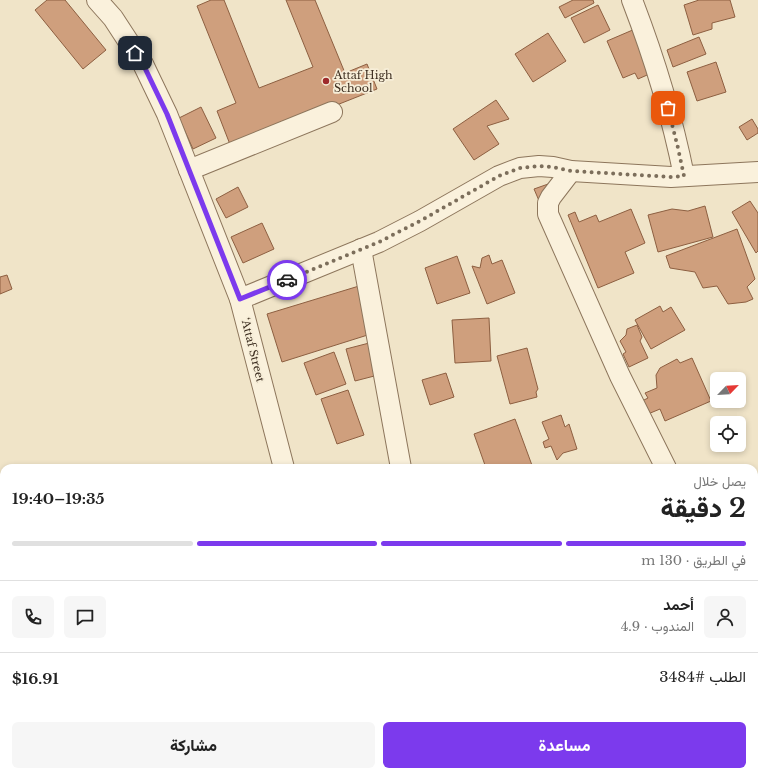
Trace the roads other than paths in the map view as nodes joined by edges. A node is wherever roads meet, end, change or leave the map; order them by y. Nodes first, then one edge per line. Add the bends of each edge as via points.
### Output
1 (97, 0) edge
2 (632, 0) edge
3 (332, 112) dead end
4 (189, 170) junction
5 (571, 171) junction
6 (758, 172) edge
7 (684, 176) junction
8 (361, 249) junction
9 (240, 299) junction
10 (283, 464) edge
11 (400, 464) edge
12 (664, 464) edge

1 - 4 street, ‘Attaf Street via 113,18 143,64 167,114
2 - 7 street via 668,108
3 - 4 street
4 - 9 street, ‘Attaf Street
5 - 7 street
5 - 8 street via 539,166 520,168 499,176 420,221
5 - 12 street via 548,203 548,214 620,376
6 - 7 street
8 - 9 street
8 - 11 street
9 - 10 street, ‘Attaf Street

